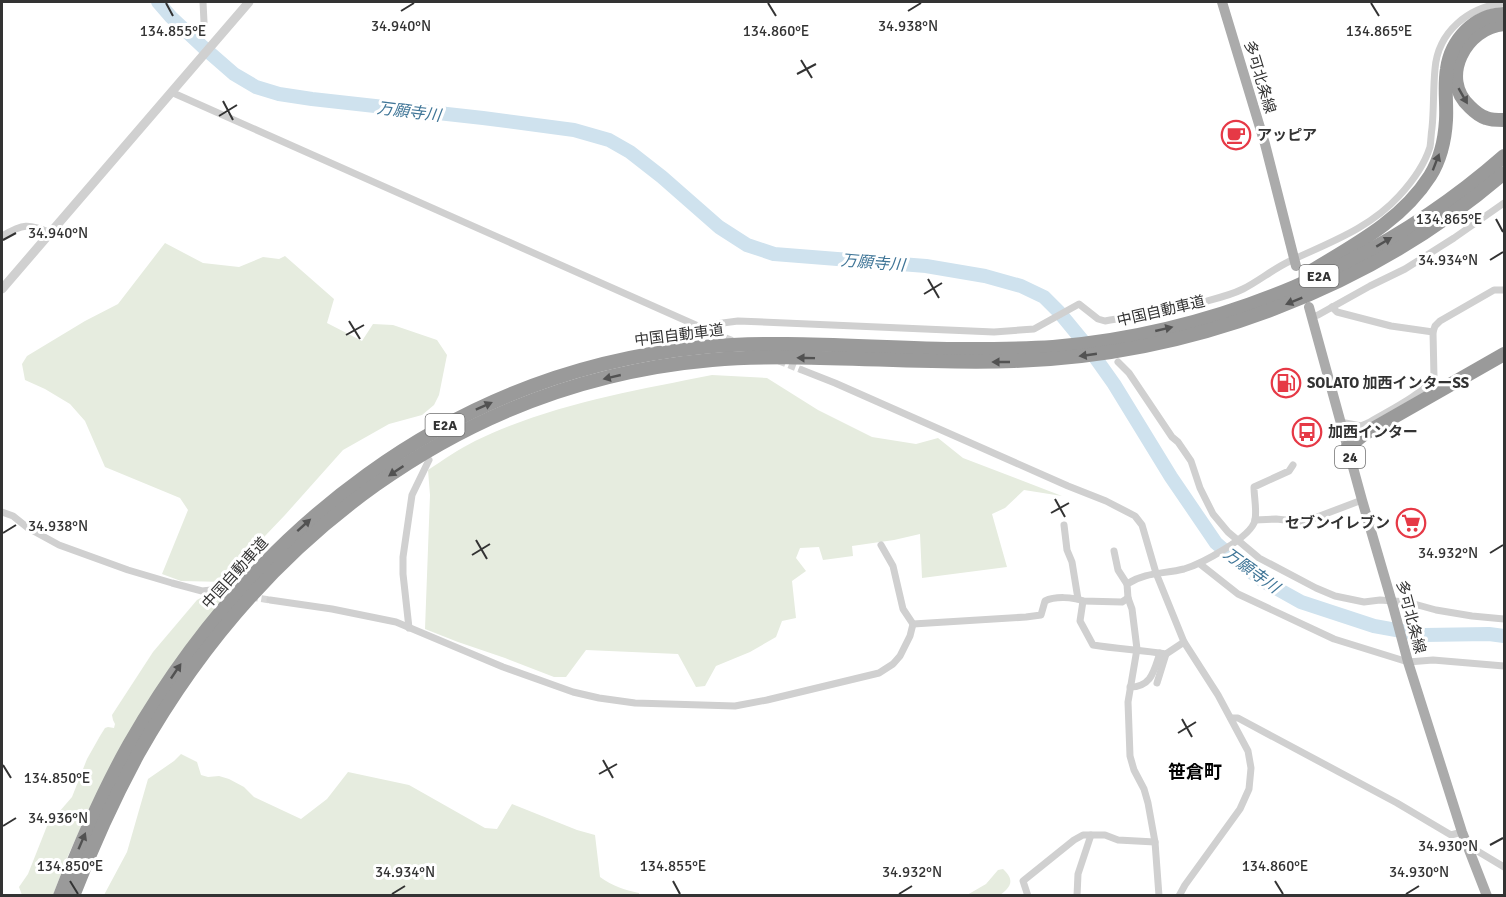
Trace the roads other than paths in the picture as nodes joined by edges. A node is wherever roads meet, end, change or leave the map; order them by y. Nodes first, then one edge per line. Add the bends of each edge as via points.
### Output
1 (203, 2) edge
2 (249, 2) edge
3 (1222, 2) edge
4 (1504, 3) edge
5 (1504, 14) edge
6 (204, 22) dead end
7 (1504, 24) edge
8 (171, 92) junction
9 (1504, 120) edge
10 (1504, 156) edge
11 (1504, 173) edge
12 (1504, 184) edge
13 (1504, 203) edge
14 (1451, 214) junction
15 (51, 233) junction
16 (2, 236) edge
17 (1295, 263) junction
18 (2, 289) edge
19 (1504, 290) edge
20 (1332, 307) junction
21 (1310, 312) joint
22 (1202, 320) junction
23 (709, 330) junction
24 (1433, 332) junction
25 (716, 334) tunnel mouth
26 (1056, 353) junction
27 (1504, 354) edge
28 (1118, 357) junction
29 (1504, 361) edge
30 (802, 370) tunnel mouth
31 (1340, 422) junction
32 (1348, 447) junction
33 (429, 460) dead end
34 (1293, 465) dead end
35 (1362, 500) junction
36 (2, 512) edge
37 (1255, 520) junction
38 (1064, 525) dead end
39 (1236, 542) junction
40 (881, 545) dead end
41 (1114, 551) dead end
42 (1203, 562) junction
43 (1156, 573) junction
44 (1127, 584) junction
45 (211, 590) tunnel mouth
46 (1128, 598) junction
47 (270, 600) tunnel mouth
48 (1081, 600) junction
49 (1393, 603) junction
50 (1504, 619) edge
51 (913, 624) junction
52 (409, 628) junction
53 (1184, 642) junction
54 (1137, 649) junction
55 (1163, 654) junction
56 (1407, 658) junction
57 (1504, 666) edge
58 (1157, 683) dead end
59 (1130, 687) junction
60 (1231, 718) junction
61 (1462, 832) junction
62 (1091, 835) junction
63 (1155, 842) junction
64 (1469, 849) junction
65 (1504, 867) edge
66 (60, 896) edge
67 (73, 896) edge
68 (1028, 896) edge
69 (1077, 896) edge
70 (1159, 896) edge
71 (1179, 896) edge
72 (1487, 896) edge

1 - 6 street
2 - 8 street
3 - 17 main road, 多可北条線
4 - 17 street via 1464,17 1444,39 1435,67 1430,145 1422,168 1398,198 1351,233
22 -> 5 highway via 1313,270 1362,240 1412,201 1431,174 1443,141 1451,53 1472,26 1484,18
7 -> 9 highway via 1477,34 1465,46 1456,69 1456,82 1466,104 1486,118
8 - 15 street
8 - 23 street
22 -> 10 highway, 中国自動車道 / E2A via 1297,286 1379,245 1455,195
11 - 14 highway, 中国自動車道 / E2A
12 - 14 highway via 1469,210
13 - 20 street via 1404,269
14 -> 28 highway, 中国自動車道 / E2A via 1346,278 1302,297 1205,332
15 - 16 street via 33,225
15 - 18 street
17 - 23 street via 1224,297 1105,321 1079,304 1034,329 994,332 738,321 714,324
19 - 24 street via 1494,290 1440,321
20 - 21 street
20 - 24 street via 1337,312 1391,326
21 - 31 main road, 多可北条線 / 24
26 -> 22 highway, 中国自動車道 / E2A
23 - 25 street
24 - 31 street via 1434,377 1430,383 1368,423 1361,426
28 -> 26 highway, 中国自動車道 / E2A
66 -> 26 highway, 中国自動車道 / E2A via 104,792 129,745 218,615 288,539 325,506 369,472 441,427 525,389 597,366 661,352 788,344
26 -> 67 highway, 中国自動車道 / E2A via 1013,362 754,357 663,366 600,380 531,402 447,439 333,517 264,582 229,622 179,689 139,753 112,804
27 - 32 highway
28 - 39 street via 1186,453 1213,514
29 - 32 highway via 1369,441
30 - 43 street via 1135,516 1142,525
31 - 32 main road, 多可北条線 / 24
32 - 35 main road, 多可北条線 / 24
33 - 52 street via 412,495 403,557
34 - 37 street via 1289,471 1254,487
35 - 37 street via 1304,522
35 - 49 main road, 多可北条線 / 24
36 - 45 street via 59,545 161,580
37 - 39 street
38 - 48 street via 1066,550
39 - 42 street
39 - 49 street via 1259,558 1335,596
40 - 51 street via 893,566 903,609
41 - 44 street via 1118,570
42 - 43 street
42 - 56 street via 1238,594 1334,639
43 - 44 street
43 - 53 street
44 - 46 street
46 - 48 street via 1122,602
46 - 54 street
47 - 52 street via 373,617
48 - 51 street via 1051,598 1045,601 1041,615
48 - 54 street via 1080,621 1093,645
49 - 50 street
49 - 56 main road, 多可北条線 / 24
51 - 52 street via 900,656 879,673 735,706 635,703 573,692
53 - 55 street
53 - 60 street
54 - 55 street
54 - 59 street
55 - 58 street
55 - 59 street via 1150,680
56 - 57 street
56 - 61 main road, 多可北条線 / 24
59 - 63 street via 1130,756 1144,789
60 - 61 street via 1238,718 1451,835
60 - 71 street via 1248,751 1249,789 1240,809
61 - 64 main road, 多可北条線 / 24
62 - 63 street
62 - 68 street via 1074,840 1023,881
62 - 69 street via 1078,874
63 - 70 street
64 - 65 street
64 - 72 main road, 多可北条線 / 24

